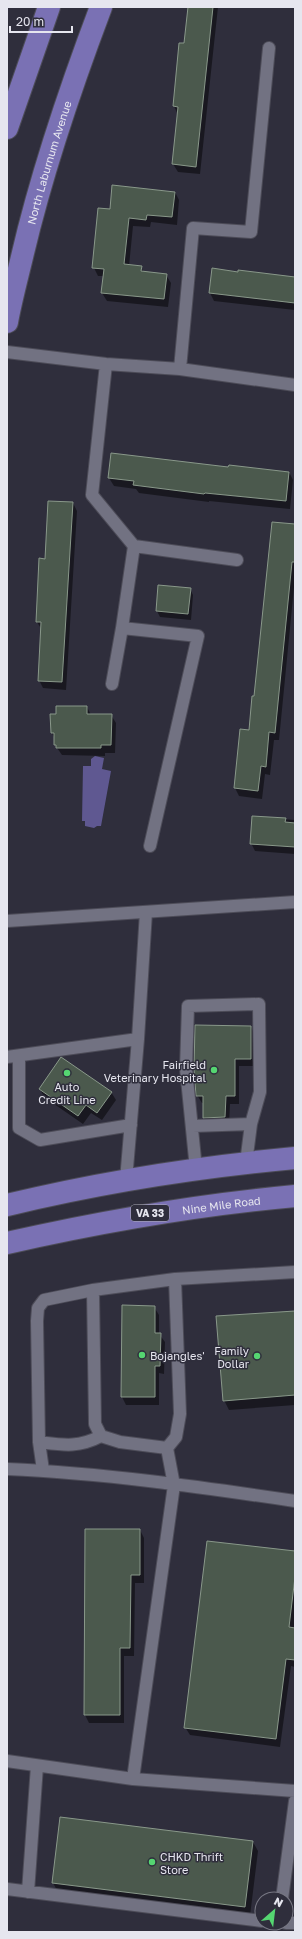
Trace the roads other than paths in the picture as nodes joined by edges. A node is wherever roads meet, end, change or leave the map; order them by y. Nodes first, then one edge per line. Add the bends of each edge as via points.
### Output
1 (49, 7) edge
2 (101, 7) edge
3 (269, 48) dead end
4 (7, 128) edge
5 (7, 322) edge
6 (7, 352) edge
7 (106, 364) junction
8 (180, 369) junction
9 (295, 385) edge
10 (134, 546) junction
11 (237, 560) dead end
12 (122, 628) junction
13 (112, 684) dead end
14 (150, 846) dead end
15 (295, 902) edge
16 (146, 912) junction
17 (7, 921) edge
18 (138, 1039) junction
19 (20, 1056) junction
20 (7, 1057) edge
21 (251, 1124) junction
22 (131, 1125) junction
23 (193, 1126) junction
24 (295, 1158) edge
25 (246, 1163) junction
26 (196, 1169) junction
27 (126, 1180) junction
28 (295, 1196) edge
29 (7, 1205) edge
30 (7, 1243) edge
31 (295, 1272) edge
32 (175, 1279) junction
33 (93, 1290) junction
34 (101, 1436) junction
35 (39, 1442) junction
36 (167, 1448) junction
37 (7, 1469) edge
38 (43, 1470) junction
39 (174, 1485) junction
40 (295, 1501) edge
41 (7, 1761) edge
42 (37, 1766) junction
43 (134, 1779) junction
44 (295, 1791) edge
45 (295, 1801) edge
46 (7, 1889) edge
47 (283, 1891) edge
48 (28, 1892) junction
49 (254, 1920) edge

1 - 4 main road
2 - 5 main road, North Laburnum Avenue via 57,128 29,228
3 - 8 lane via 251,232 194,228
6 - 7 lane
7 - 8 lane
7 - 10 lane via 92,495
8 - 9 lane
10 - 11 lane
10 - 12 lane
12 - 13 lane
12 - 14 lane via 198,636
15 - 16 lane
16 - 17 lane
16 - 18 lane
18 - 19 lane
18 - 22 lane
19 - 20 lane
19 - 22 lane via 19,1128 40,1140
21 - 23 lane
21 - 23 lane via 260,1092 259,1004 188,1006 186,1069
21 - 25 lane
22 - 27 lane
23 - 26 lane
24 - 25 main road
25 - 26 main road
26 - 27 main road
27 - 29 main road
28 - 30 main road, Nine Mile Road / VA 33 via 148,1213
31 - 32 lane
32 - 33 lane
32 - 36 lane via 180,1414 176,1437
33 - 34 lane via 95,1424
33 - 35 lane via 44,1300 38,1308
34 - 35 lane via 88,1443 69,1446
34 - 36 lane via 120,1442
35 - 38 lane
36 - 39 lane
37 - 38 lane
38 - 39 lane
39 - 40 lane
39 - 43 lane
41 - 42 lane
42 - 43 lane
42 - 48 lane
43 - 44 lane
45 - 47 lane
46 - 48 lane
48 - 49 lane

